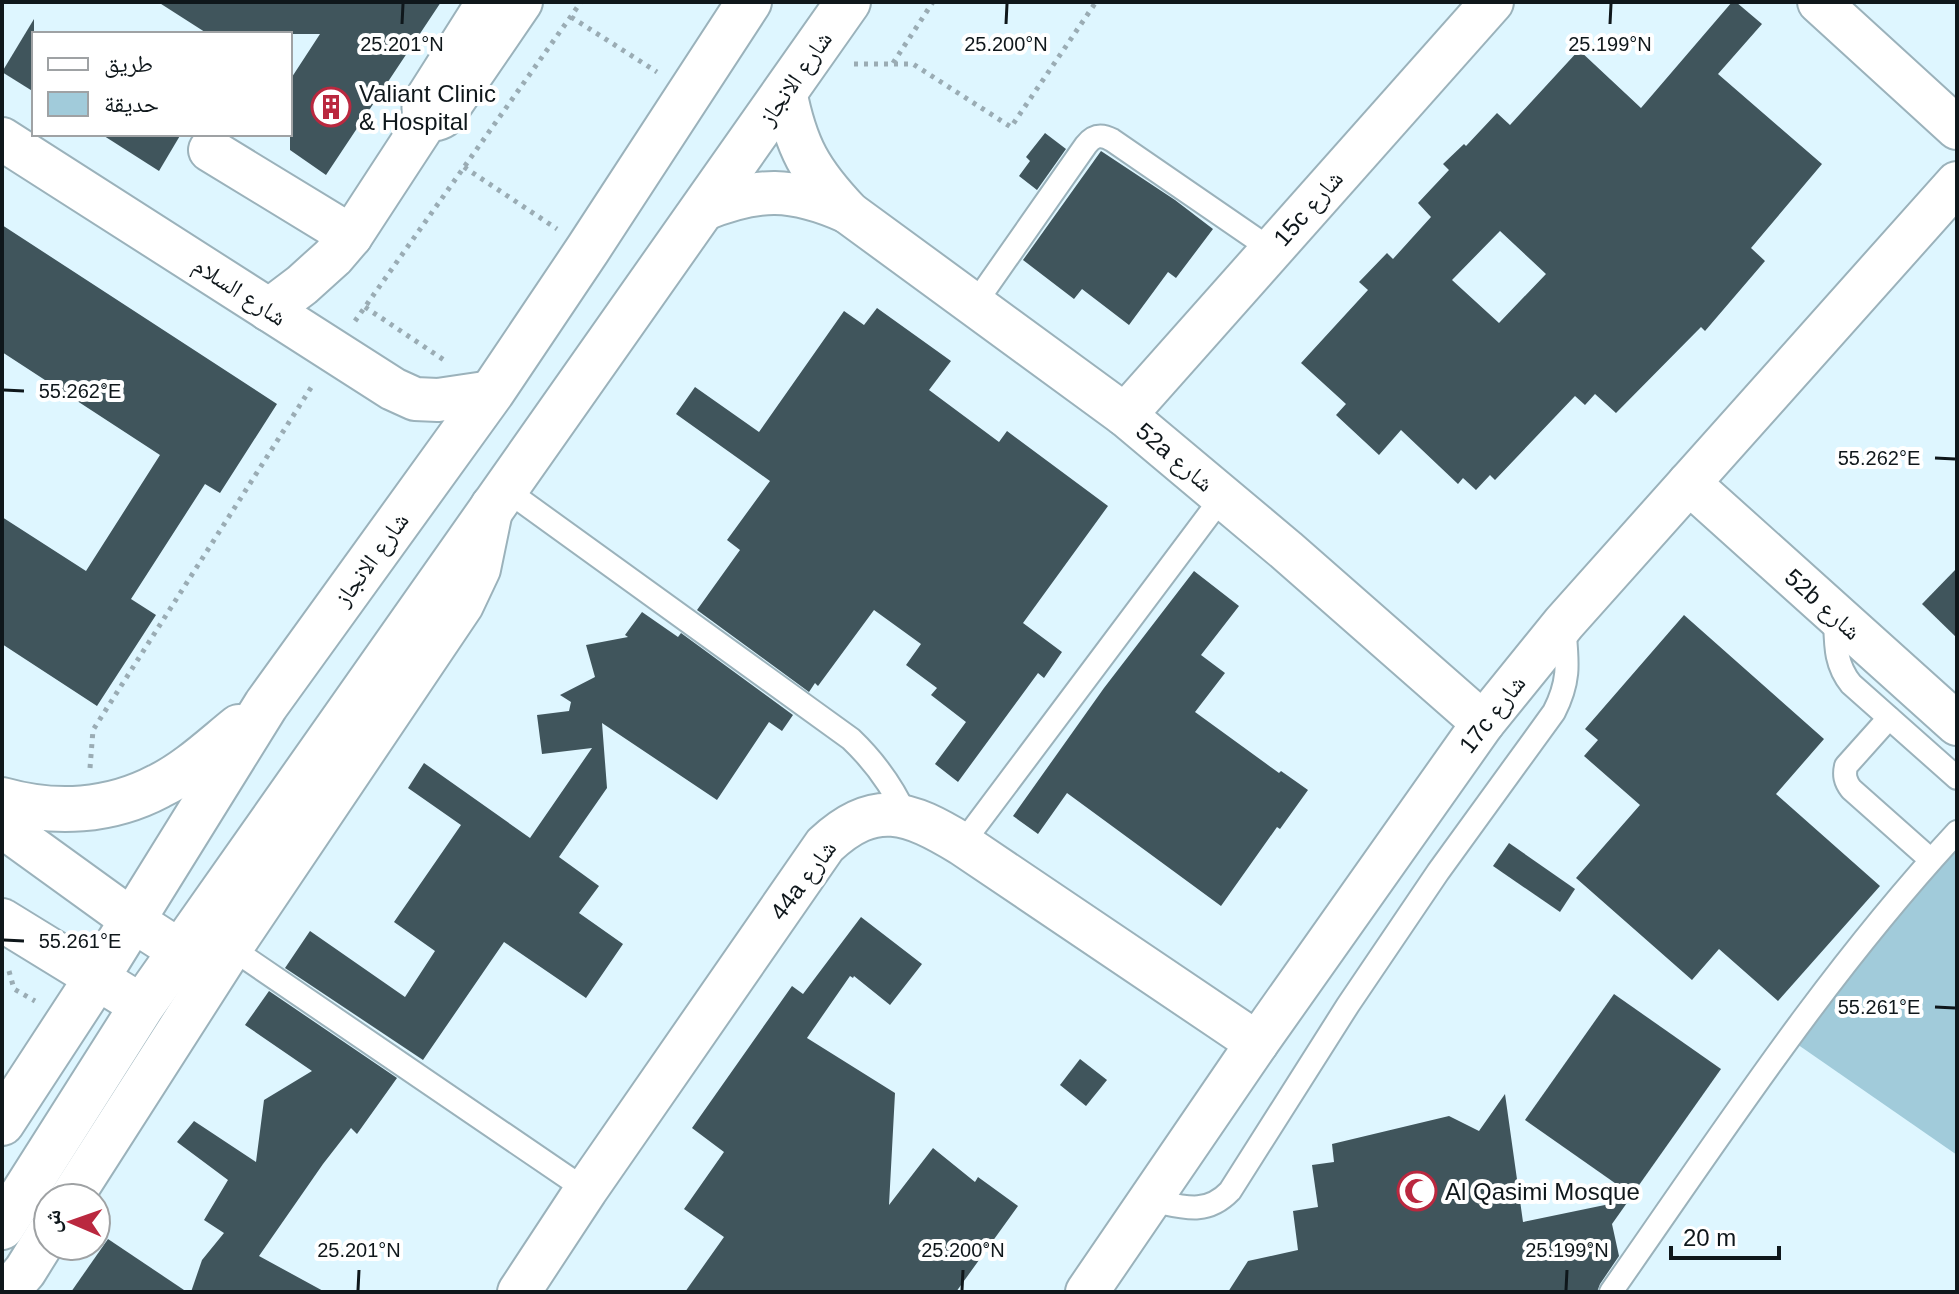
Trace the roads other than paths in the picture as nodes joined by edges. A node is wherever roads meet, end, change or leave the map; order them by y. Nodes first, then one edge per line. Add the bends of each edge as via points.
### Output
1 (488, 2) edge
2 (521, 2) edge
3 (749, 2) edge
4 (848, 2) edge
5 (1492, 2) edge
6 (1819, 2) edge
7 (785, 91) junction
8 (428, 118) junction
9 (1957, 128) edge
10 (4, 144) edge
11 (203, 160) dead end
12 (1957, 183) edge
13 (702, 210) junction
14 (849, 213) junction
15 (342, 246) junction
16 (1272, 250) junction
17 (974, 305) junction
18 (269, 310) junction
19 (492, 392) junction
20 (1125, 415) junction
21 (1689, 483) junction
22 (1223, 496) junction
23 (498, 498) junction
24 (1835, 615) junction
25 (1564, 623) junction
26 (266, 705) junction
27 (1889, 718) junction
28 (1483, 723) junction
29 (1957, 724) edge
30 (1957, 778) edge
31 (2, 800) edge
32 (906, 816) junction
33 (2, 826) edge
34 (1957, 832) edge
35 (962, 844) junction
36 (1931, 860) junction
37 (132, 920) junction
38 (11, 925) edge
39 (231, 948) junction
40 (180, 951) junction
41 (96, 979) junction
42 (142, 1006) junction
43 (1257, 1043) junction
44 (2, 1123) edge
45 (81, 1182) edge
46 (586, 1190) junction
47 (1149, 1200) junction
48 (2, 1227) edge
49 (32, 1260) edge
50 (7, 1292) edge
51 (519, 1292) edge
52 (1087, 1292) edge
53 (1611, 1292) edge

1 - 8 street via 424,103
2 - 8 street via 443,116
3 - 19 street, شارع الانجاز
4 - 7 street, شارع الانجاز
5 - 16 street, 15c شارع
6 - 9 street
7 - 13 street, شارع الانجاز
7 - 14 street, 52a شارع via 805,158
8 - 15 street
10 - 18 street, شارع السلام
11 - 15 street
12 - 21 street, 17c شارع
13 - 14 street, 52a شارع via 730,199 776,193 821,200
13 - 23 street, شارع الانجاز
14 - 17 street, 52a شارع
15 - 18 street
16 - 17 lane via 1112,140 1097,136
16 - 20 street, 15c شارع
17 - 20 street, 52a شارع
18 - 19 street, شارع السلام via 415,399
19 - 26 street, شارع الانجاز
20 - 22 street, 52a شارع
21 - 24 street, 52b شارع
21 - 25 street, 17c شارع
22 - 28 street, 52a شارع
22 - 35 lane
23 - 32 lane via 851,739 884,774
23 - 39 street, شارع الانجاز via 479,569 462,605
23 - 40 street, شارع الانجاز
24 - 27 lane via 1843,674
24 - 29 street, 52b شارع
25 - 28 street, 17c شارع
25 - 47 lane via 1566,680 1554,712 1397,932 1230,1191 1200,1208
26 - 31 street via 161,786 125,801 48,810
26 - 37 street, شارع الانجاز
27 - 30 lane
27 - 36 lane via 1846,766 1846,782
28 - 43 street, 17c شارع
32 - 35 street, 44a شارع
32 - 46 street, 44a شارع via 862,819 825,845
33 - 37 street
34 - 36 lane
35 - 43 street, 44a شارع
36 - 53 lane via 1830,982
37 - 40 street
37 - 41 street, شارع الانجاز
38 - 41 street
39 - 45 street, شارع الانجاز
39 - 46 lane
40 - 42 street, شارع الانجاز
41 - 42 street
41 - 44 street, شارع الانجاز
42 - 48 street, شارع الانجاز
43 - 47 street, 17c شارع
46 - 51 street, 44a شارع
47 - 52 street, 17c شارع
49 - 50 street

